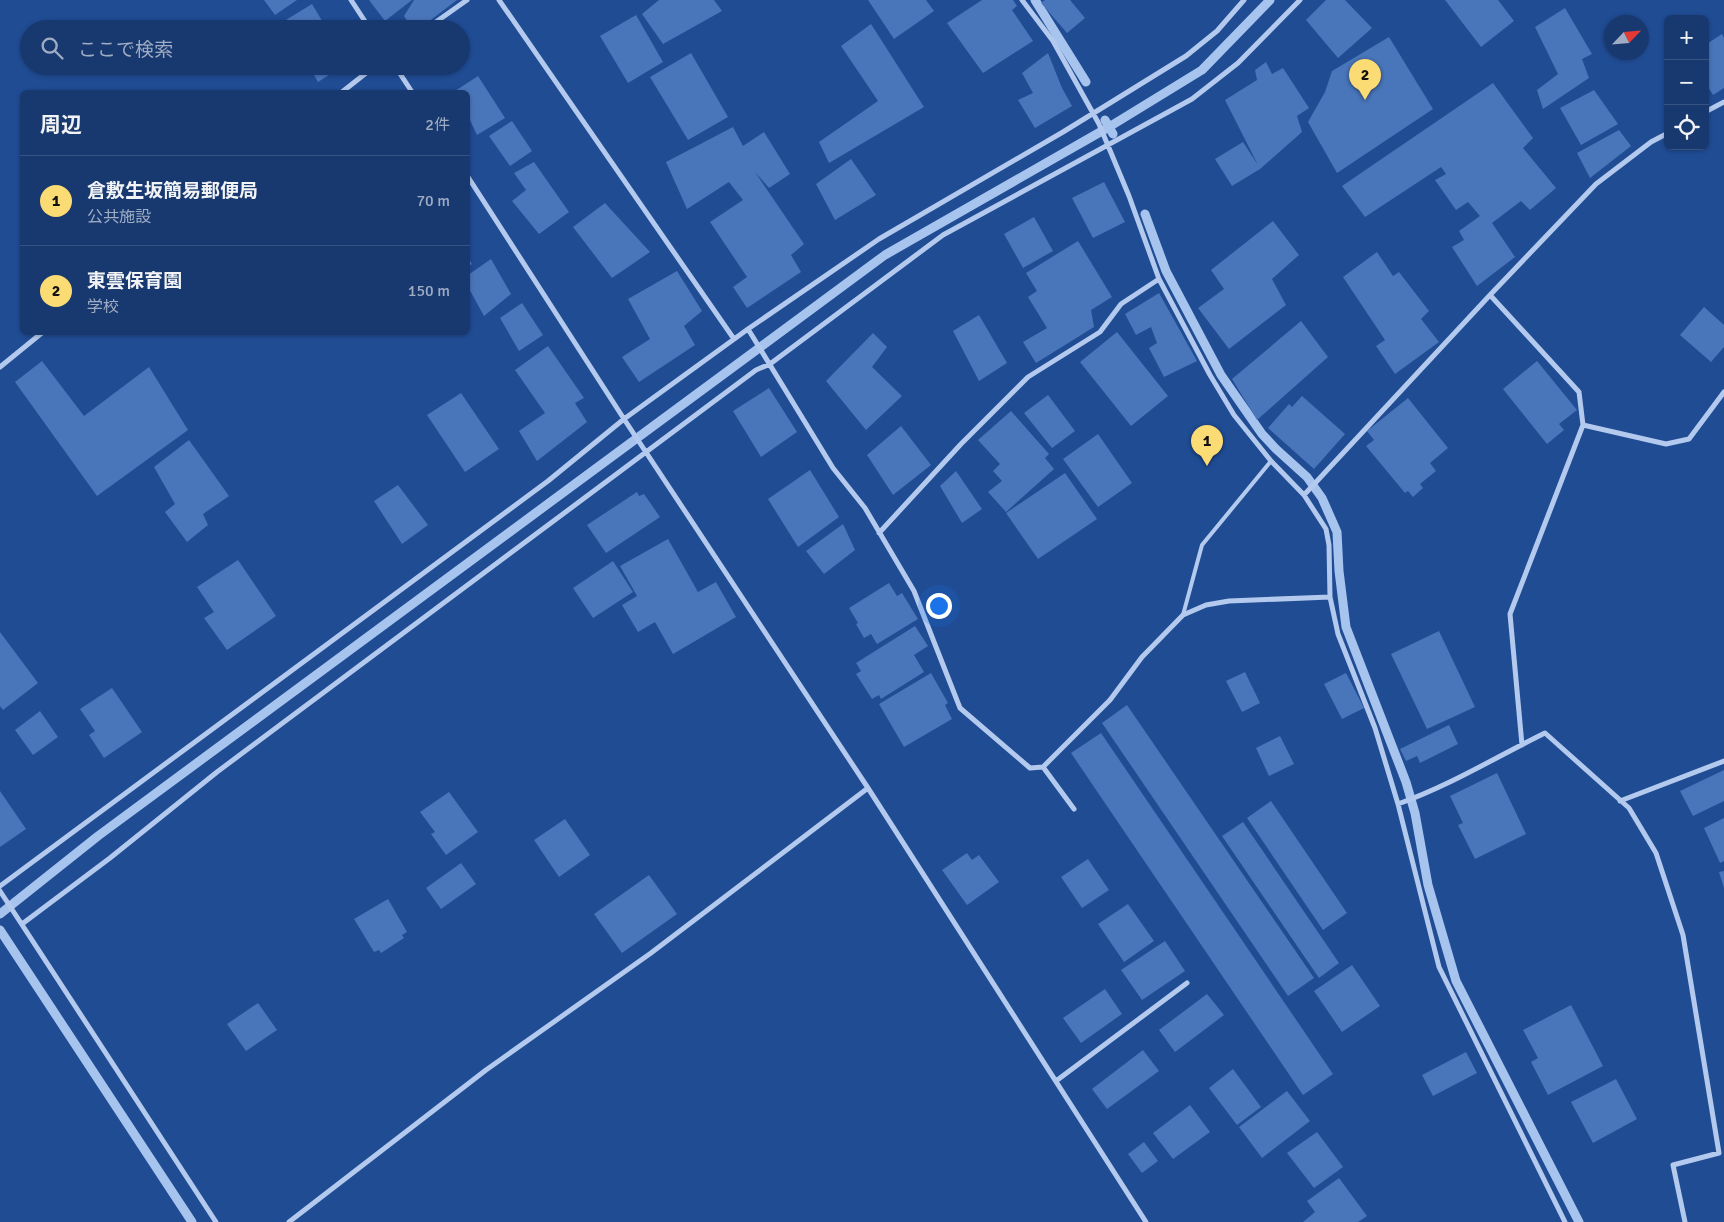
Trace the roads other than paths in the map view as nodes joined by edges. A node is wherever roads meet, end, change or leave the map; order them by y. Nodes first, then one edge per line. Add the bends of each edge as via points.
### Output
1 (351, 0) edge
2 (467, 0) edge
3 (499, 0) edge
4 (1022, 0) edge
5 (1244, 0) edge
6 (1300, 0) edge
7 (364, 20) edge
8 (439, 20) edge
9 (364, 75) edge
10 (401, 75) edge
11 (345, 90) edge
12 (411, 90) edge
13 (1724, 102) edge
14 (1709, 110) edge
15 (1094, 114) junction
16 (1664, 135) edge
17 (1109, 146) junction
18 (470, 180) edge
19 (1159, 279) junction
20 (1490, 295) junction
21 (748, 330) junction
22 (39, 335) edge
23 (734, 339) junction
24 (770, 364) junction
25 (0, 367) edge
26 (1724, 392) edge
27 (624, 419) junction
28 (1583, 425) junction
29 (647, 451) junction
30 (1271, 461) junction
31 (1304, 495) junction
32 (879, 533) junction
33 (1330, 597) junction
34 (1184, 615) junction
35 (1522, 745) junction
36 (1724, 761) edge
37 (1042, 767) junction
38 (868, 788) junction
39 (1620, 800) junction
40 (1398, 804) junction
41 (1074, 809) dead end
42 (0, 886) edge
43 (0, 891) edge
44 (22, 924) junction
45 (1187, 983) dead end
46 (1056, 1081) junction
47 (216, 1222) edge
48 (289, 1222) edge
49 (1146, 1222) edge
50 (1566, 1222) edge
51 (1685, 1222) edge

1 - 7 street
2 - 8 street
3 - 23 street
4 - 15 street via 1053,41
5 - 15 street via 1217,31 1186,56
6 - 17 street via 1238,63 1192,99
9 - 11 street
10 - 12 street
13 - 14 street
15 - 17 street
15 - 21 street via 879,239
16 - 20 street via 1596,184
17 - 19 street
17 - 24 street via 942,235
18 - 27 street
19 - 30 street via 1234,415
19 - 32 street via 1122,304 1100,332 1028,377
20 - 28 street via 1578,392
20 - 31 street
21 - 23 street
21 - 24 street
22 - 25 street
23 - 27 street
24 - 29 street via 756,370
24 - 32 street via 833,468 865,508
26 - 28 street via 1689,438 1666,444
27 - 29 street
27 - 42 street via 548,481
28 - 35 street via 1510,614
29 - 38 street
29 - 44 street via 217,772
30 - 31 street
30 - 34 lane via 1202,545
31 - 33 street via 1326,529
32 - 37 street via 914,591 960,708 1030,768
33 - 34 street via 1229,601 1206,605
33 - 40 street via 1338,634 1375,728
34 - 37 street via 1142,656 1110,700
35 - 39 street via 1545,733
35 - 40 street via 1464,776
36 - 39 street
37 - 41 street
38 - 46 street
38 - 48 street via 651,953 486,1070
39 - 51 street via 1629,808 1656,853 1683,935 1719,1153 1673,1165
40 - 50 street via 1440,967
43 - 44 street
44 - 47 street
45 - 46 street
46 - 49 street

